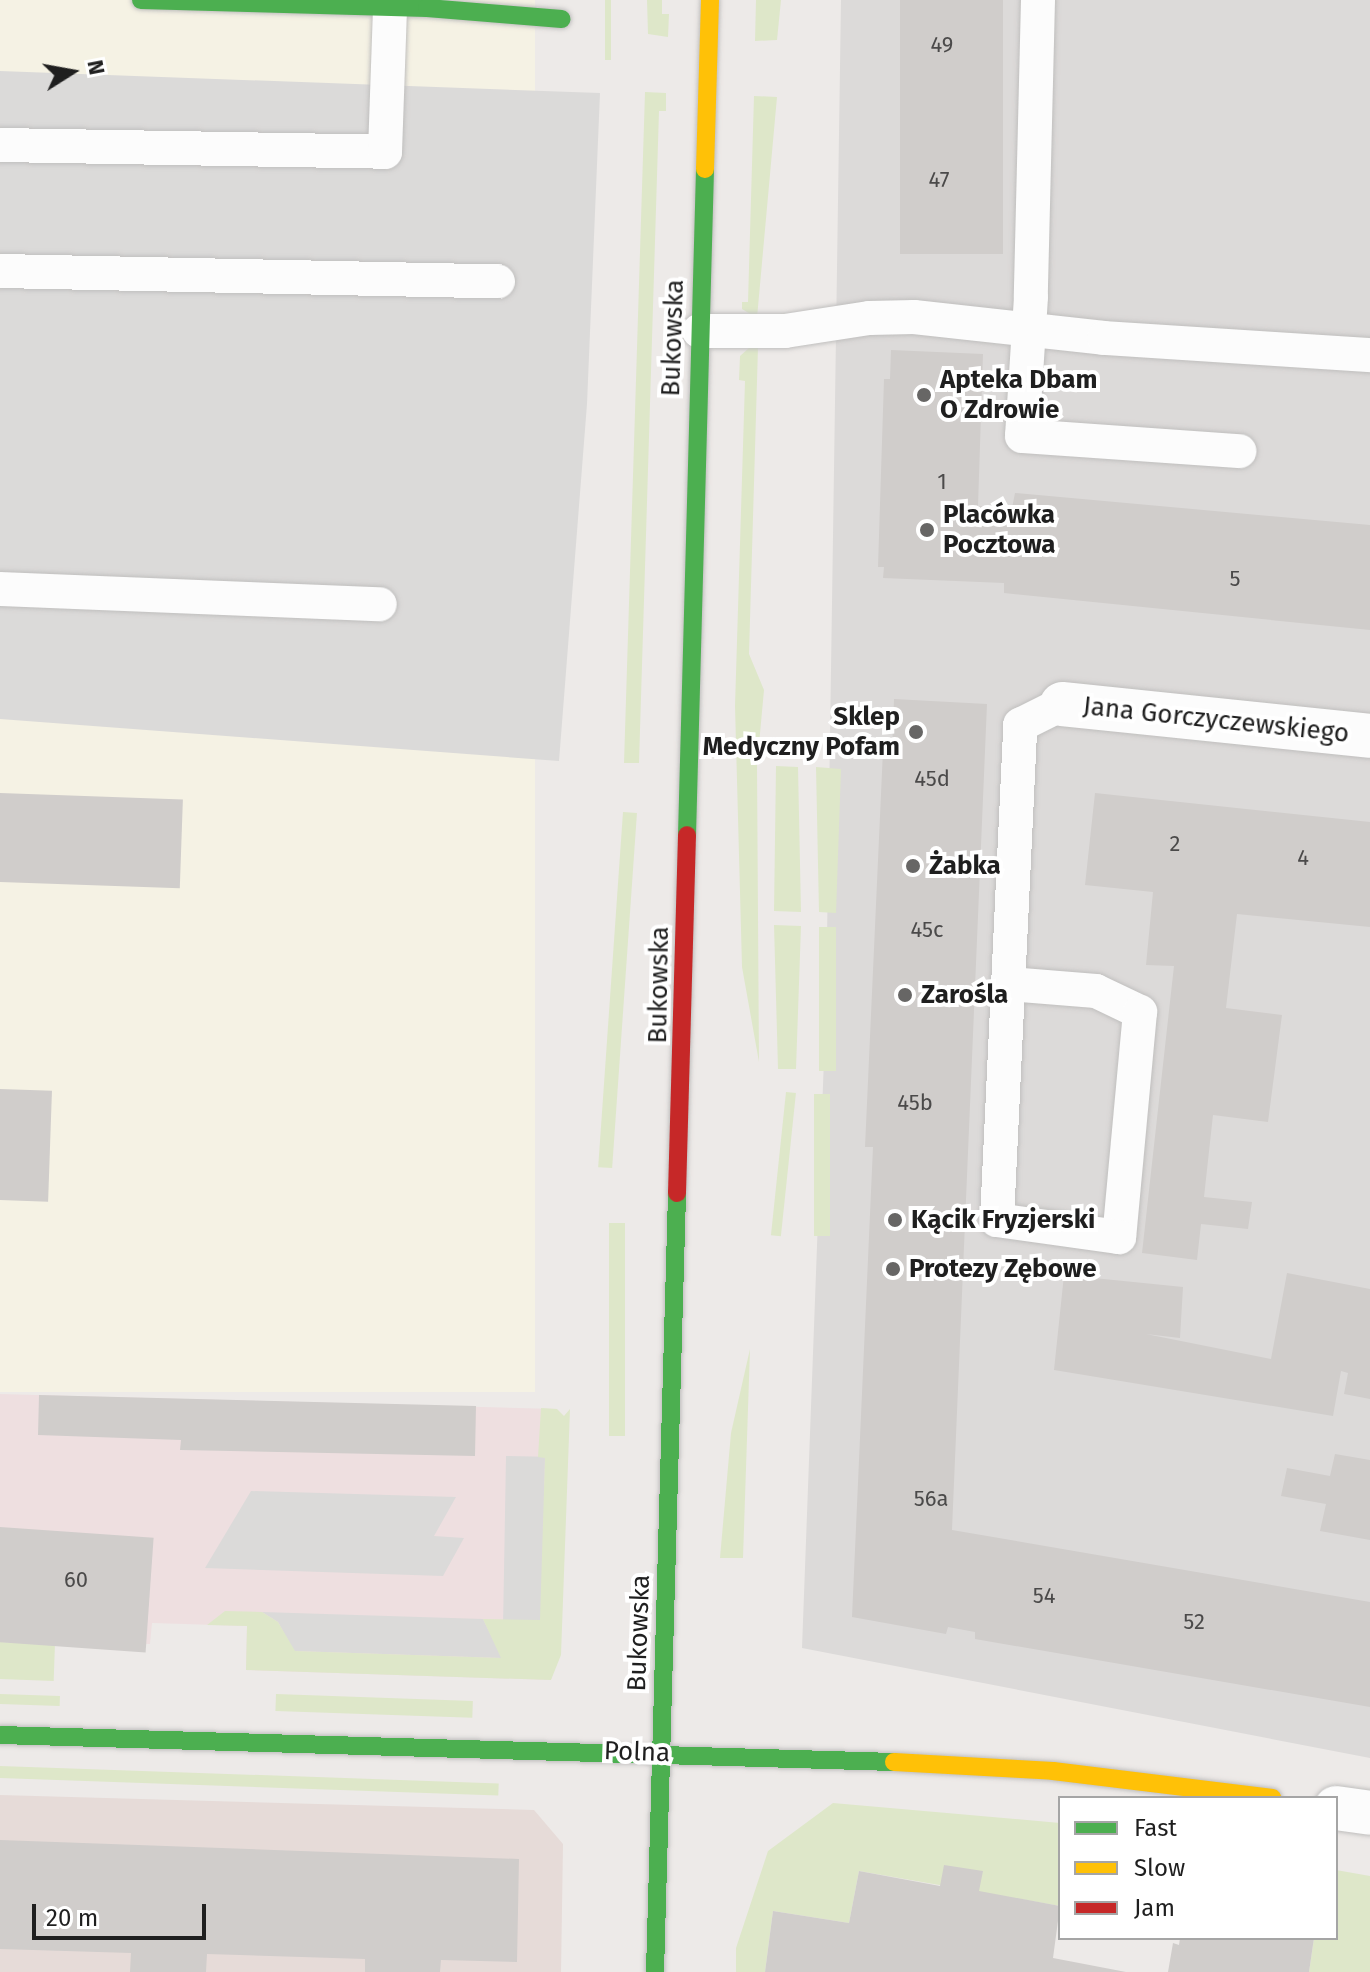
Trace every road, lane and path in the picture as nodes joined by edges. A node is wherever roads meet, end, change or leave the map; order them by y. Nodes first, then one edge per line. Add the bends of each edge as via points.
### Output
1 (141, 0) edge
2 (710, 0) edge
3 (1038, 0) edge
4 (390, 8) junction
5 (562, 19) dead end
6 (0, 145) edge
7 (0, 271) edge
8 (498, 281) dead end
9 (1029, 328) junction
10 (699, 331) junction
11 (1370, 355) edge
12 (1239, 451) dead end
13 (0, 589) edge
14 (380, 604) dead end
15 (1062, 704) joint
16 (1370, 736) edge
17 (1009, 984) junction
18 (0, 1735) edge
19 (661, 1753) junction
20 (1256, 1796) edge
21 (1338, 1808) edge
22 (1370, 1813) edge
23 (655, 1972) edge

1 - 4 street
2 - 10 street, Bukowska
3 - 9 lane
4 - 5 street
4 - 6 lane via 385,152
7 - 8 lane
9 - 10 lane via 914,317 785,331
9 - 11 lane via 1104,338
9 - 12 lane via 1022,436
10 - 19 street, Bukowska
13 - 14 lane
15 - 16 street, Jana Gorczyczewskiego
15 - 17 lane via 1020,725
17 - 17 lane via 997,1220 1119,1237 1140,1012 1096,991
18 - 19 street, Polna
19 - 20 street, Polna via 1053,1771
19 - 23 street, Bukowska
21 - 22 street

